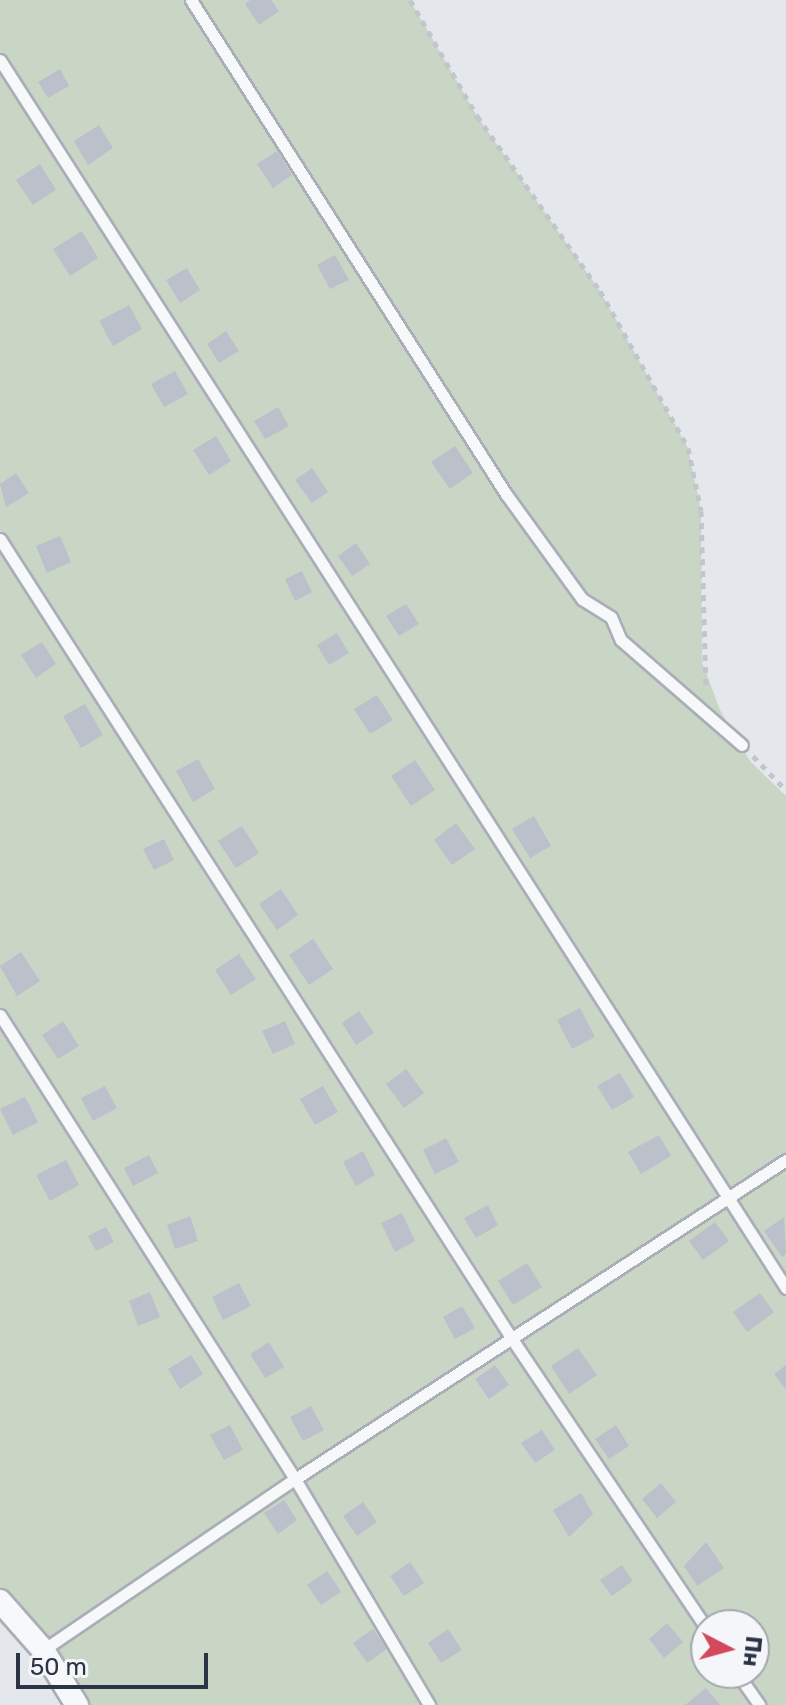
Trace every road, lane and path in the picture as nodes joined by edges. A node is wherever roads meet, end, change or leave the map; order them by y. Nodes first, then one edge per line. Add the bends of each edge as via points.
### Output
1 (191, 0) edge
2 (410, 0) edge
3 (0, 60) edge
4 (0, 539) edge
5 (713, 701) dead end
6 (742, 745) joint
7 (786, 790) edge
8 (0, 1015) edge
9 (786, 1160) edge
10 (728, 1198) junction
11 (786, 1288) edge
12 (512, 1339) junction
13 (295, 1479) junction
14 (0, 1601) edge
15 (693, 1609) edge
16 (43, 1650) junction
17 (77, 1705) edge
18 (429, 1705) edge

1 - 6 lane via 506,494 582,599 611,617 621,640
2 - 5 path via 477,116 600,291 688,448 701,511 702,662
3 - 10 lane
4 - 12 lane
6 - 7 path
8 - 13 lane
9 - 10 lane
10 - 11 lane
10 - 12 lane
12 - 13 lane
12 - 15 lane
13 - 16 lane
13 - 18 lane
14 - 16 street
16 - 17 street

